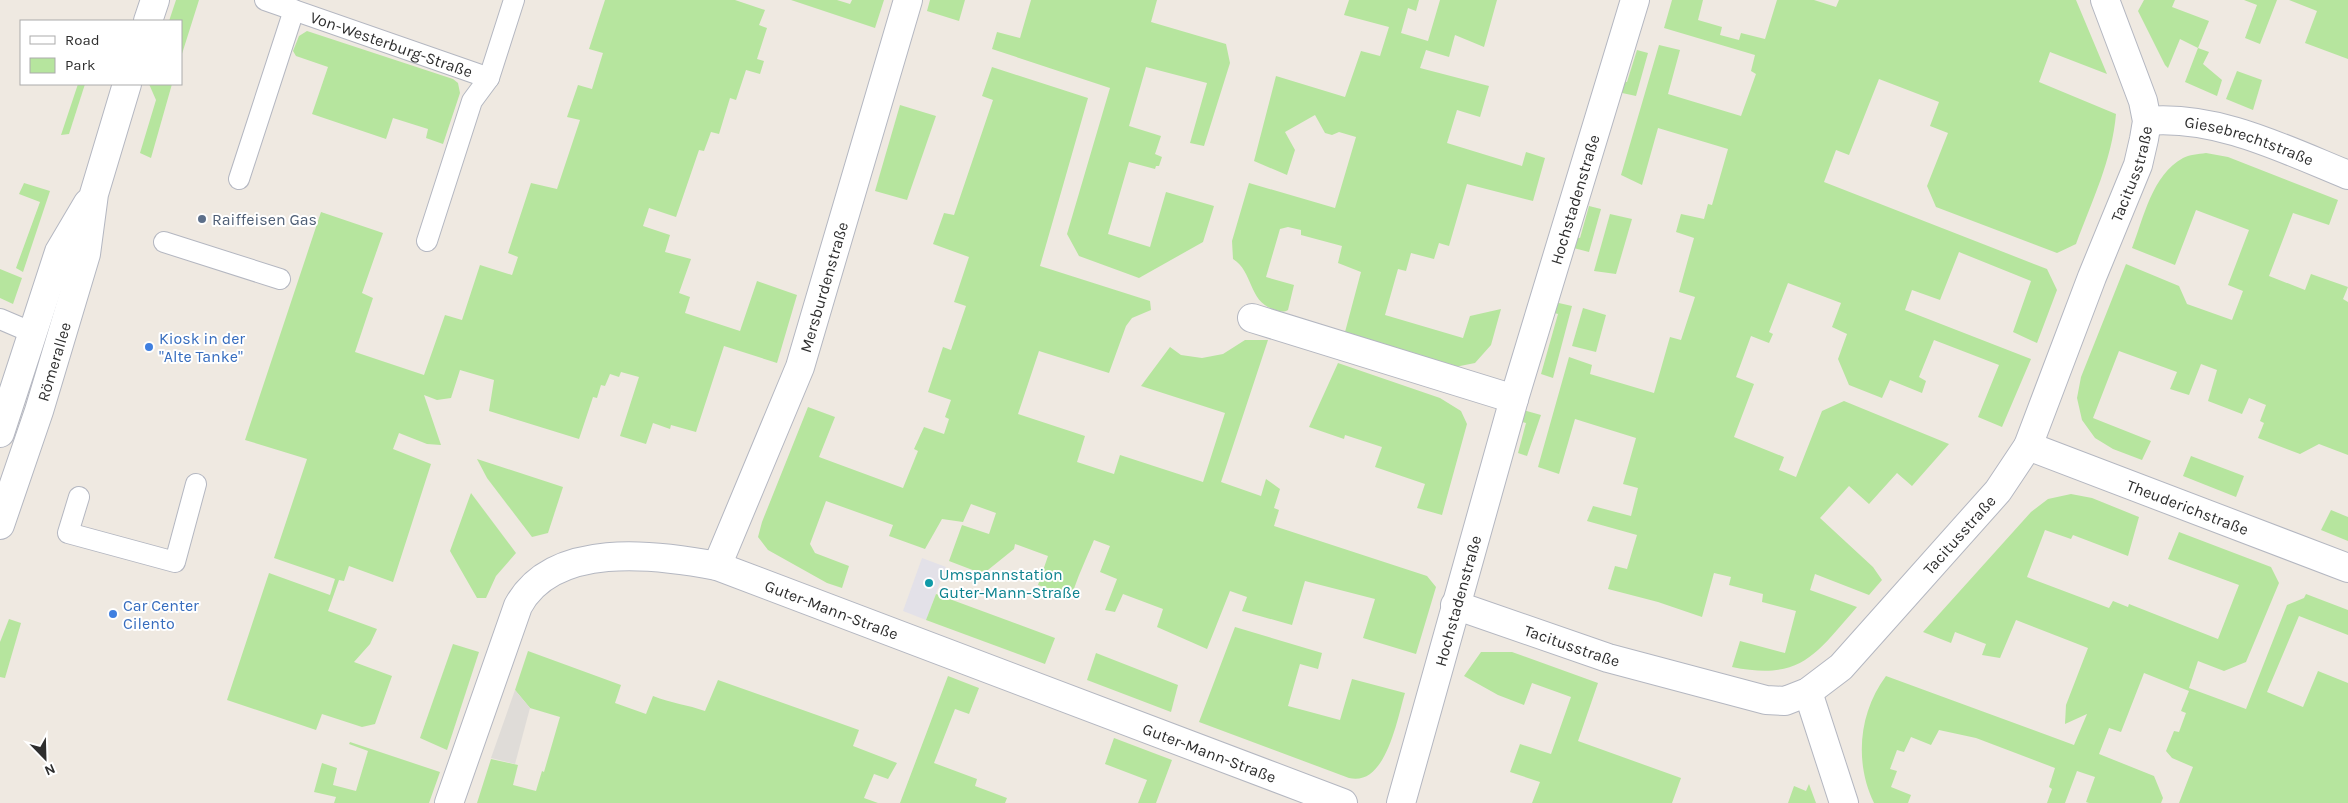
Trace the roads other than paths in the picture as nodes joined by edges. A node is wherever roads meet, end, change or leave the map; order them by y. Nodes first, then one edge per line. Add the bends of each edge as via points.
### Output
1 (155, 0) edge
2 (265, 0) edge
3 (514, 0) edge
4 (908, 0) edge
5 (1635, 0) edge
6 (2105, 0) edge
7 (294, 10) junction
8 (148, 20) edge
9 (489, 78) junction
10 (127, 85) edge
11 (2147, 121) junction
12 (2348, 174) edge
13 (239, 179) dead end
14 (94, 194) junction
15 (427, 240) dead end
16 (164, 242) dead end
17 (280, 278) dead end
18 (1252, 318) dead end
19 (0, 319) edge
20 (33, 333) junction
21 (1514, 399) junction
22 (0, 433) edge
23 (2028, 446) junction
24 (196, 484) dead end
25 (79, 497) dead end
26 (0, 525) edge
27 (717, 566) junction
28 (2348, 568) edge
29 (1455, 605) junction
30 (1808, 692) junction
31 (449, 803) edge
32 (1343, 803) edge
33 (1401, 803) edge
34 (1844, 803) edge

1 - 8 street
2 - 7 lane, Von-Westerburg-Straße
3 - 9 lane, Von-Westerburg-Straße
4 - 27 street, Mersburdenstraße via 800,367
5 - 21 street, Hochstadenstraße
6 - 11 street, Tacitusstraße via 2136,77
7 - 9 lane, Von-Westerburg-Straße
7 - 13 lane
9 - 15 lane, Von-Westerburg-Straße via 472,101
10 - 14 street, Römerallee
11 - 12 street, Giesebrechtstraße via 2169,119 2211,125
11 - 23 street, Tacitusstraße via 2138,164
14 - 20 street, Römerallee via 59,252
14 - 26 street, Römerallee via 86,254 39,411
16 - 17 lane
18 - 21 street
19 - 20 lane
20 - 22 street, Römerallee
21 - 29 street, Hochstadenstraße
23 - 28 street, Theuderichstraße
23 - 30 street, Tacitusstraße via 2010,477 1966,528 1841,667
24 - 25 lane via 175,562 68,533
27 - 31 street, Guter-Mann-Straße via 630,556 568,565 533,584 518,606
27 - 32 street, Guter-Mann-Straße
29 - 30 street, Tacitusstraße via 1608,658 1730,692 1777,702
29 - 33 street, Hochstadenstraße
30 - 34 street

